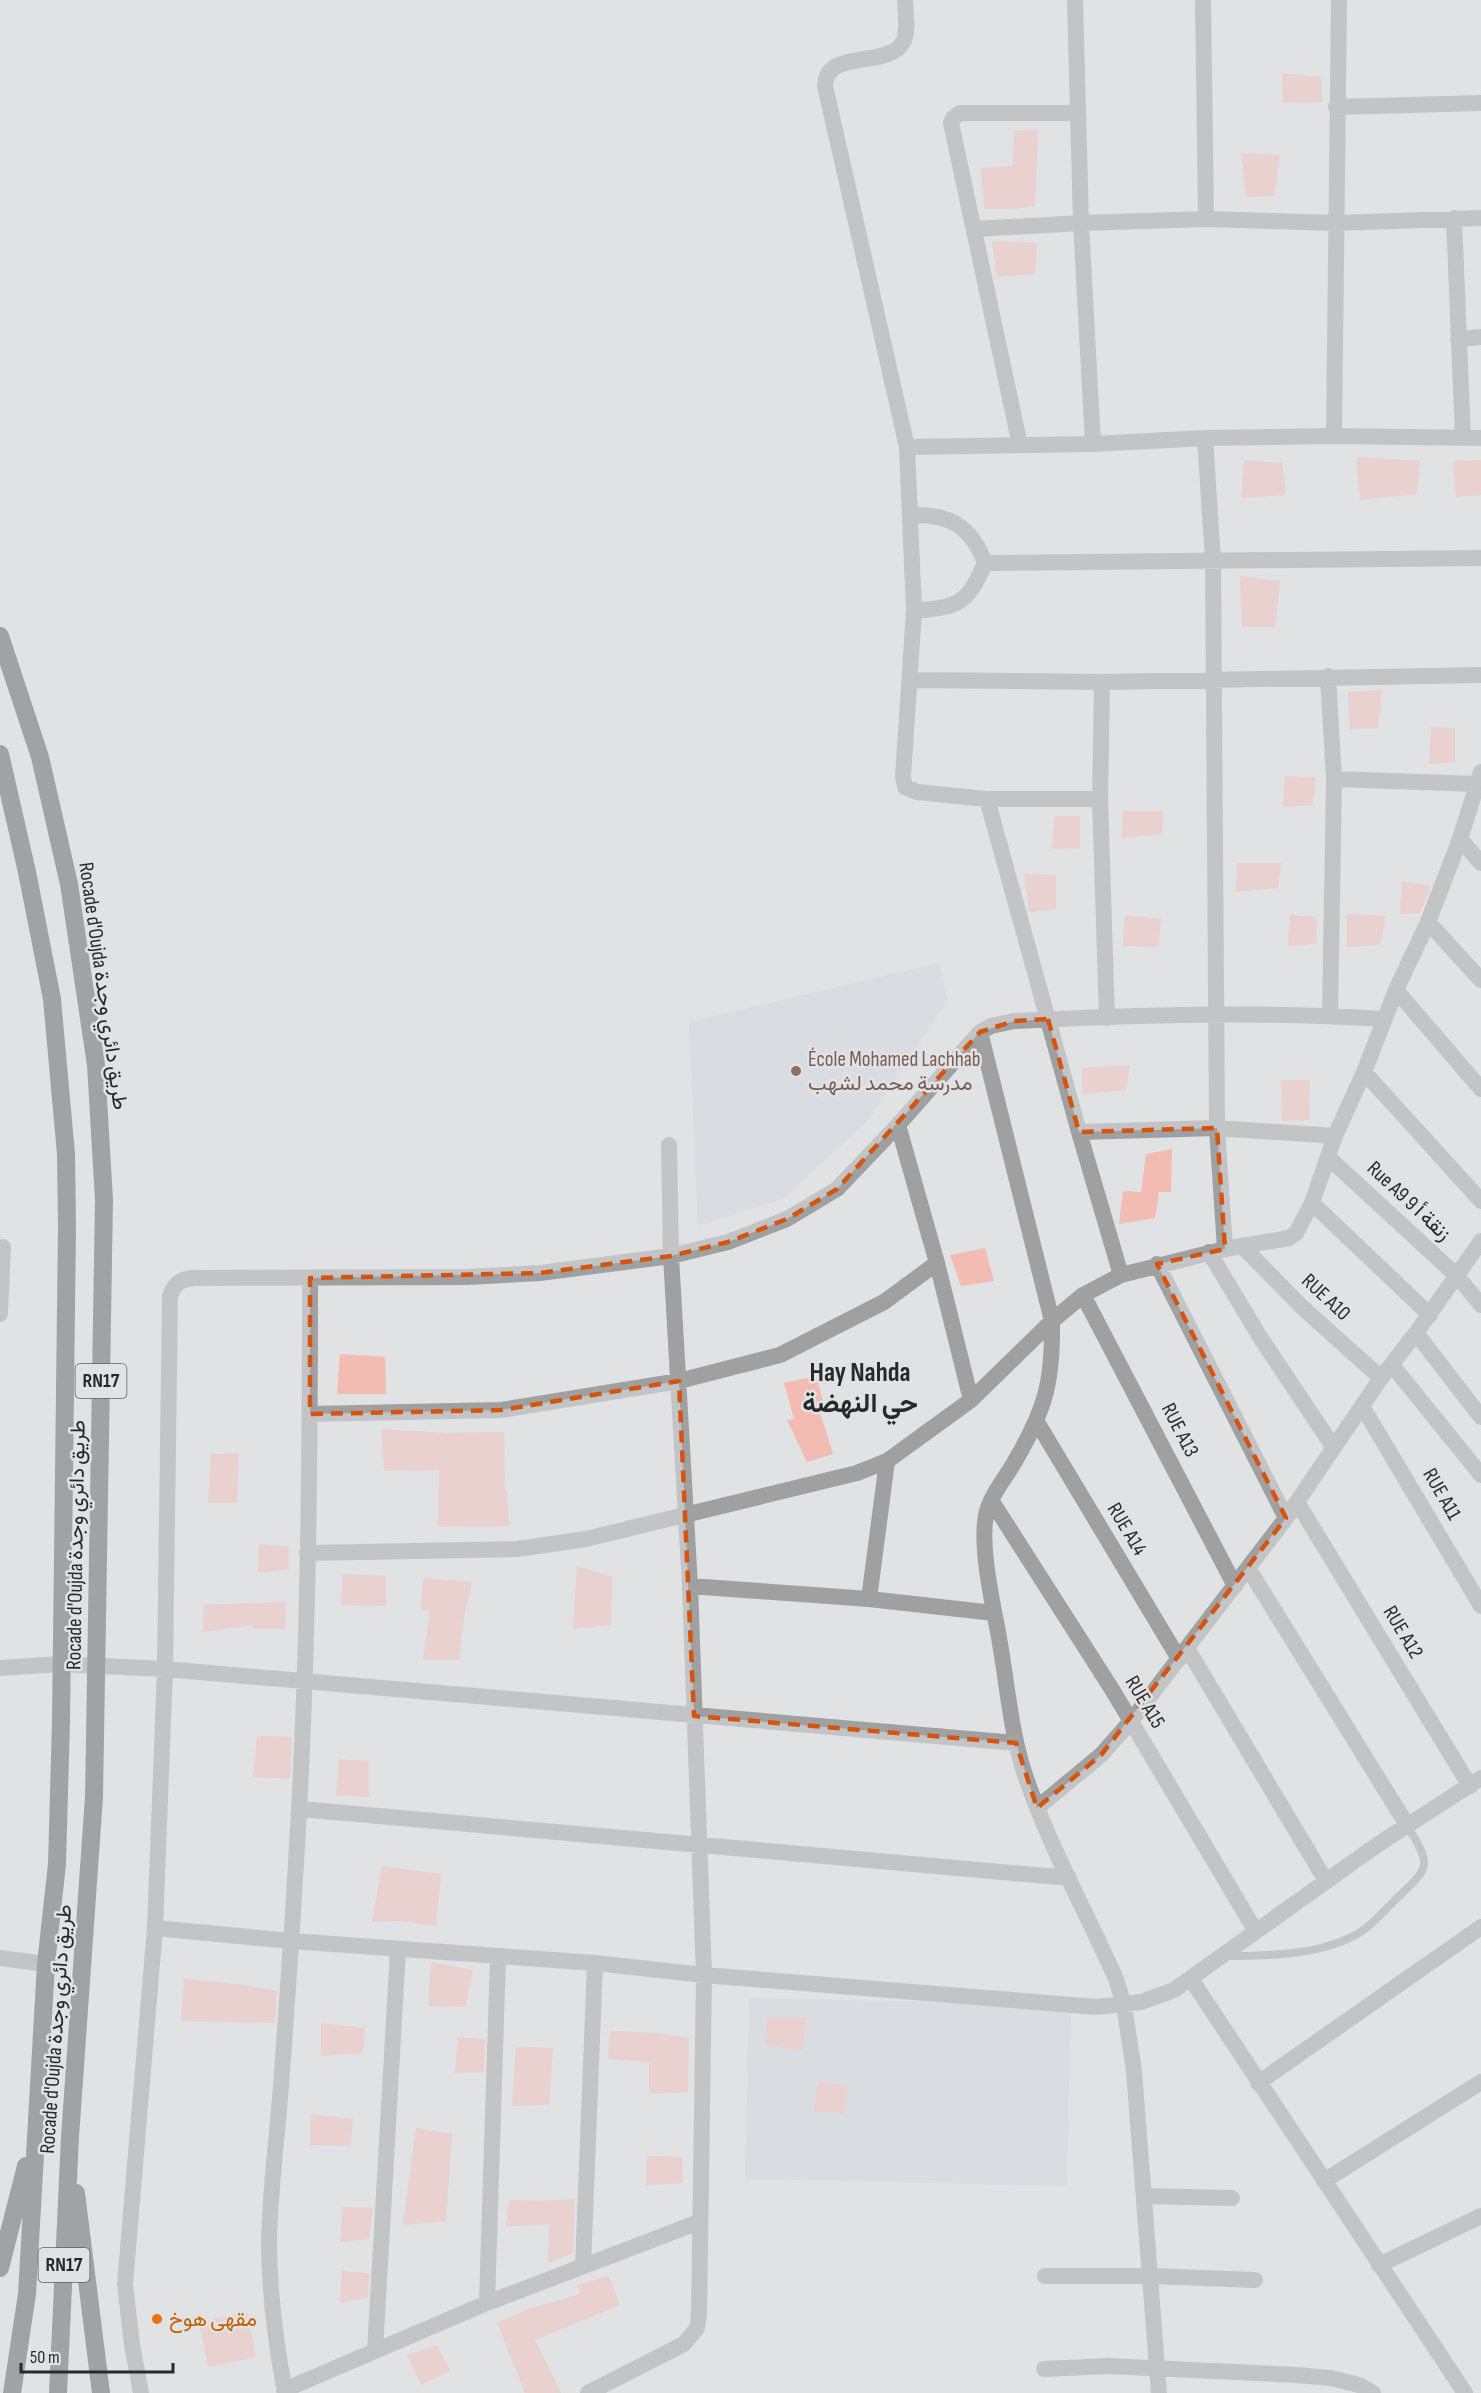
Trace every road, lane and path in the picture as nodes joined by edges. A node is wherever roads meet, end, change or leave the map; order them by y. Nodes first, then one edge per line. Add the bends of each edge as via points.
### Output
1 (905, 0) edge
2 (911, 0) edge
3 (1075, 0) edge
4 (1203, 0) edge
5 (1339, 0) edge
6 (1481, 103) edge
7 (1336, 107) junction
8 (1078, 113) junction
9 (1454, 218) junction
10 (1481, 218) edge
11 (1206, 219) junction
12 (1081, 223) junction
13 (1336, 223) junction
14 (974, 229) junction
15 (1481, 337) edge
16 (1458, 339) junction
17 (1334, 436) junction
18 (1205, 438) junction
19 (1463, 438) junction
20 (1481, 438) edge
21 (1093, 444) junction
22 (1020, 446) junction
23 (907, 447) junction
24 (911, 515) junction
25 (1481, 558) edge
26 (1213, 560) junction
27 (985, 563) junction
28 (914, 611) junction
29 (0, 636) edge
30 (1481, 675) edge
31 (1328, 676) junction
32 (911, 680) junction
33 (1214, 680) junction
34 (1102, 682) junction
35 (0, 754) edge
36 (1479, 778) edge
37 (1334, 779) junction
38 (987, 799) junction
39 (1100, 799) junction
40 (1460, 839) junction
41 (1481, 863) edge
42 (1428, 922) junction
43 (1481, 980) edge
44 (1396, 990) junction
45 (1330, 1015) junction
46 (1218, 1016) junction
47 (1107, 1018) junction
48 (1048, 1019) junction
49 (1384, 1019) junction
50 (980, 1032) junction
51 (1364, 1072) junction
52 (1481, 1089) edge
53 (898, 1125) junction
54 (1217, 1128) junction
55 (1079, 1132) junction
56 (1335, 1136) junction
57 (669, 1145) dead end
58 (1329, 1158) junction
59 (1481, 1201) edge
60 (1312, 1203) junction
61 (1481, 1241) edge
62 (1242, 1246) junction
63 (3, 1247) dead end
64 (1217, 1250) junction
65 (671, 1256) junction
66 (937, 1263) junction
67 (1157, 1264) junction
68 (1121, 1275) junction
69 (1457, 1276) junction
70 (310, 1278) junction
71 (1083, 1295) junction
72 (1481, 1305) edge
73 (0, 1314) edge
74 (1430, 1314) junction
75 (1052, 1321) junction
76 (1416, 1333) junction
77 (1387, 1371) junction
78 (679, 1381) junction
79 (971, 1400) junction
80 (1362, 1406) junction
81 (310, 1414) junction
82 (1481, 1417) edge
83 (1037, 1422) junction
84 (1334, 1448) junction
85 (887, 1461) junction
86 (1481, 1475) edge
87 (991, 1500) junction
88 (1297, 1502) junction
89 (685, 1516) junction
90 (1286, 1518) junction
91 (307, 1553) junction
92 (1248, 1568) junction
93 (690, 1586) junction
94 (1235, 1586) junction
95 (869, 1599) junction
96 (1481, 1606) edge
97 (994, 1613) junction
98 (1183, 1653) junction
99 (61, 1664) junction
100 (97, 1666) junction
101 (0, 1668) edge
102 (165, 1669) junction
103 (305, 1681) junction
104 (694, 1716) junction
105 (1131, 1721) junction
106 (1016, 1743) junction
107 (1475, 1782) edge
108 (1037, 1808) junction
109 (300, 1809) junction
110 (1407, 1825) junction
111 (700, 1845) junction
112 (1069, 1878) junction
113 (1326, 1881) junction
114 (1481, 1927) edge
115 (154, 1928) junction
116 (1255, 1930) junction
117 (291, 1941) junction
118 (398, 1950) junction
119 (1220, 1956) junction
120 (498, 1957) junction
121 (0, 1958) edge
122 (595, 1963) junction
123 (46, 1964) junction
124 (704, 1975) junction
125 (1191, 1979) junction
126 (1124, 2005) junction
127 (1481, 2082) edge
128 (1258, 2083) junction
129 (35, 2127) junction
130 (70, 2137) junction
131 (1324, 2181) junction
132 (1144, 2196) junction
133 (1232, 2198) dead end
134 (1481, 2216) edge
135 (699, 2222) junction
136 (1379, 2265) junction
137 (584, 2266) junction
138 (0, 2268) edge
139 (1045, 2276) dead end
140 (1150, 2276) junction
141 (1255, 2280) dead end
142 (487, 2303) junction
143 (375, 2351) junction
144 (1157, 2367) junction
145 (1044, 2369) dead end
146 (285, 2392) edge
147 (12, 2393) edge
148 (58, 2393) edge
149 (101, 2393) edge
150 (141, 2393) edge
151 (588, 2393) edge
152 (1159, 2393) edge
153 (1373, 2393) edge
154 (1465, 2393) edge

1 - 2 street
1 - 23 street via 905,39 899,48 836,66 828,71 825,86
3 - 8 street
4 - 11 street
5 - 7 street
6 - 7 street
7 - 13 street
8 - 12 street
8 - 14 street via 960,113 953,118
9 - 10 street
9 - 13 street
9 - 16 street
11 - 12 street
11 - 13 street
12 - 14 street
12 - 21 street
13 - 17 street
14 - 22 street
15 - 16 street
16 - 19 street
17 - 18 street
17 - 19 street
18 - 21 street
18 - 26 street
19 - 20 street
21 - 22 street
22 - 23 street
23 - 24 street
24 - 27 street via 951,519 979,548
24 - 28 street
25 - 26 street
26 - 27 street
26 - 33 street
27 - 28 street via 966,597 950,607
28 - 32 street
29 - 100 highway, Rocade d'Oujda طريق دائري وجدة / RN17 via 40,757 69,884 96,1065 104,1200
30 - 31 street
31 - 33 street
31 - 37 street
32 - 34 street
32 - 38 street via 905,787 916,792
33 - 34 street
33 - 46 street
34 - 39 street
35 - 99 highway, Rocade d'Oujda طريق دائري وجدة / RN17 via 52,999 66,1154
36 - 37 street
36 - 40 street
37 - 45 street
38 - 39 street
38 - 48 street
39 - 47 street
40 - 41 street
40 - 42 street
42 - 43 street
42 - 44 street
44 - 49 street
44 - 52 street
45 - 46 street
45 - 49 street
46 - 47 street
46 - 54 street
47 - 48 street
48 - 50 street via 1014,1021
48 - 55 street
49 - 51 street
50 - 53 street
50 - 75 street
51 - 56 street
51 - 59 street
53 - 65 street via 837,1190 813,1205 728,1242
53 - 66 street
54 - 55 street
54 - 56 street
54 - 64 street
55 - 68 street
56 - 58 street
57 - 65 street
58 - 60 street
58 - 69 street, Rue A9 زنقة أ 9
60 - 62 street via 1296,1233 1289,1238
60 - 74 street
61 - 69 street
62 - 64 street
62 - 77 street, RUE A10 via 1303,1308
63 - 73 street
64 - 67 street
64 - 84 street via 1260,1337
65 - 70 street via 540,1273
65 - 78 street
66 - 78 street via 884,1302 780,1354
66 - 79 street
67 - 68 street
67 - 90 street
68 - 71 street
69 - 72 street, Rue A9 زنقة أ 9
69 - 74 street
70 - 81 street
70 - 102 street via 193,1278 177,1282 170,1296
71 - 75 street
71 - 94 street, RUE A13
74 - 76 street
75 - 79 street
75 - 83 street via 1050,1376
76 - 77 street
76 - 82 street
77 - 80 street
77 - 86 street, RUE A10
78 - 81 street via 501,1410
78 - 89 street
79 - 85 street
80 - 84 street
80 - 96 street, RUE A11
81 - 91 street
83 - 87 street
83 - 98 street, RUE A14
84 - 88 street
85 - 89 street via 832,1480
85 - 95 street
87 - 97 street via 985,1528
87 - 105 street, RUE A15
88 - 90 street
88 - 107 street, RUE A12
89 - 91 street via 586,1539 517,1549
89 - 93 street
90 - 92 street
91 - 103 street
92 - 94 street
92 - 110 street
93 - 95 street
93 - 104 street
94 - 98 street
95 - 97 street
97 - 106 street
98 - 105 street
98 - 113 street, RUE A14
99 - 100 street
99 - 101 street
99 - 123 highway, Rocade d'Oujda طريق دائري وجدة / RN17 via 57,1864
100 - 102 street
100 - 130 highway, Rocade d'Oujda طريق دائري وجدة / RN17 via 94,1797
102 - 103 street
102 - 115 street
103 - 104 street
103 - 109 street
104 - 106 street
104 - 111 street
105 - 108 street via 1101,1755
105 - 116 street, RUE A15
106 - 108 street
107 - 110 street
108 - 112 street
109 - 111 street
109 - 117 street
110 - 113 street
110 - 119 lane via 1424,1853 1425,1867 1364,1930 1331,1945 1300,1952
111 - 112 street
111 - 124 street
112 - 126 street
113 - 116 street
114 - 128 street
115 - 117 street
115 - 150 street via 125,2284
116 - 119 street
117 - 118 street
117 - 146 street via 269,2245 272,2309
118 - 120 street
118 - 143 street
119 - 125 street
120 - 122 street
120 - 142 street
121 - 123 street
122 - 124 street
122 - 137 street
123 - 129 highway, Rocade d'Oujda طريق دائري وجدة / RN17
124 - 126 street via 1097,2007
124 - 135 street
125 - 126 street via 1163,1995
125 - 128 street
126 - 132 street via 1134,2071
127 - 131 street
128 - 131 street
129 - 138 highway
129 - 147 highway, Rocade d'Oujda طريق دائري وجدة / RN17 via 27,2294
130 - 148 highway, Rocade d'Oujda طريق دائري وجدة / RN17
130 - 149 highway
131 - 136 street
132 - 133 street
132 - 140 street
134 - 136 street
135 - 137 street
135 - 151 street via 699,2315 693,2336
136 - 154 street
137 - 142 street
139 - 140 street
140 - 141 street
140 - 144 street
142 - 143 street
143 - 146 street
144 - 145 street
144 - 152 street
144 - 153 street via 1331,2378

